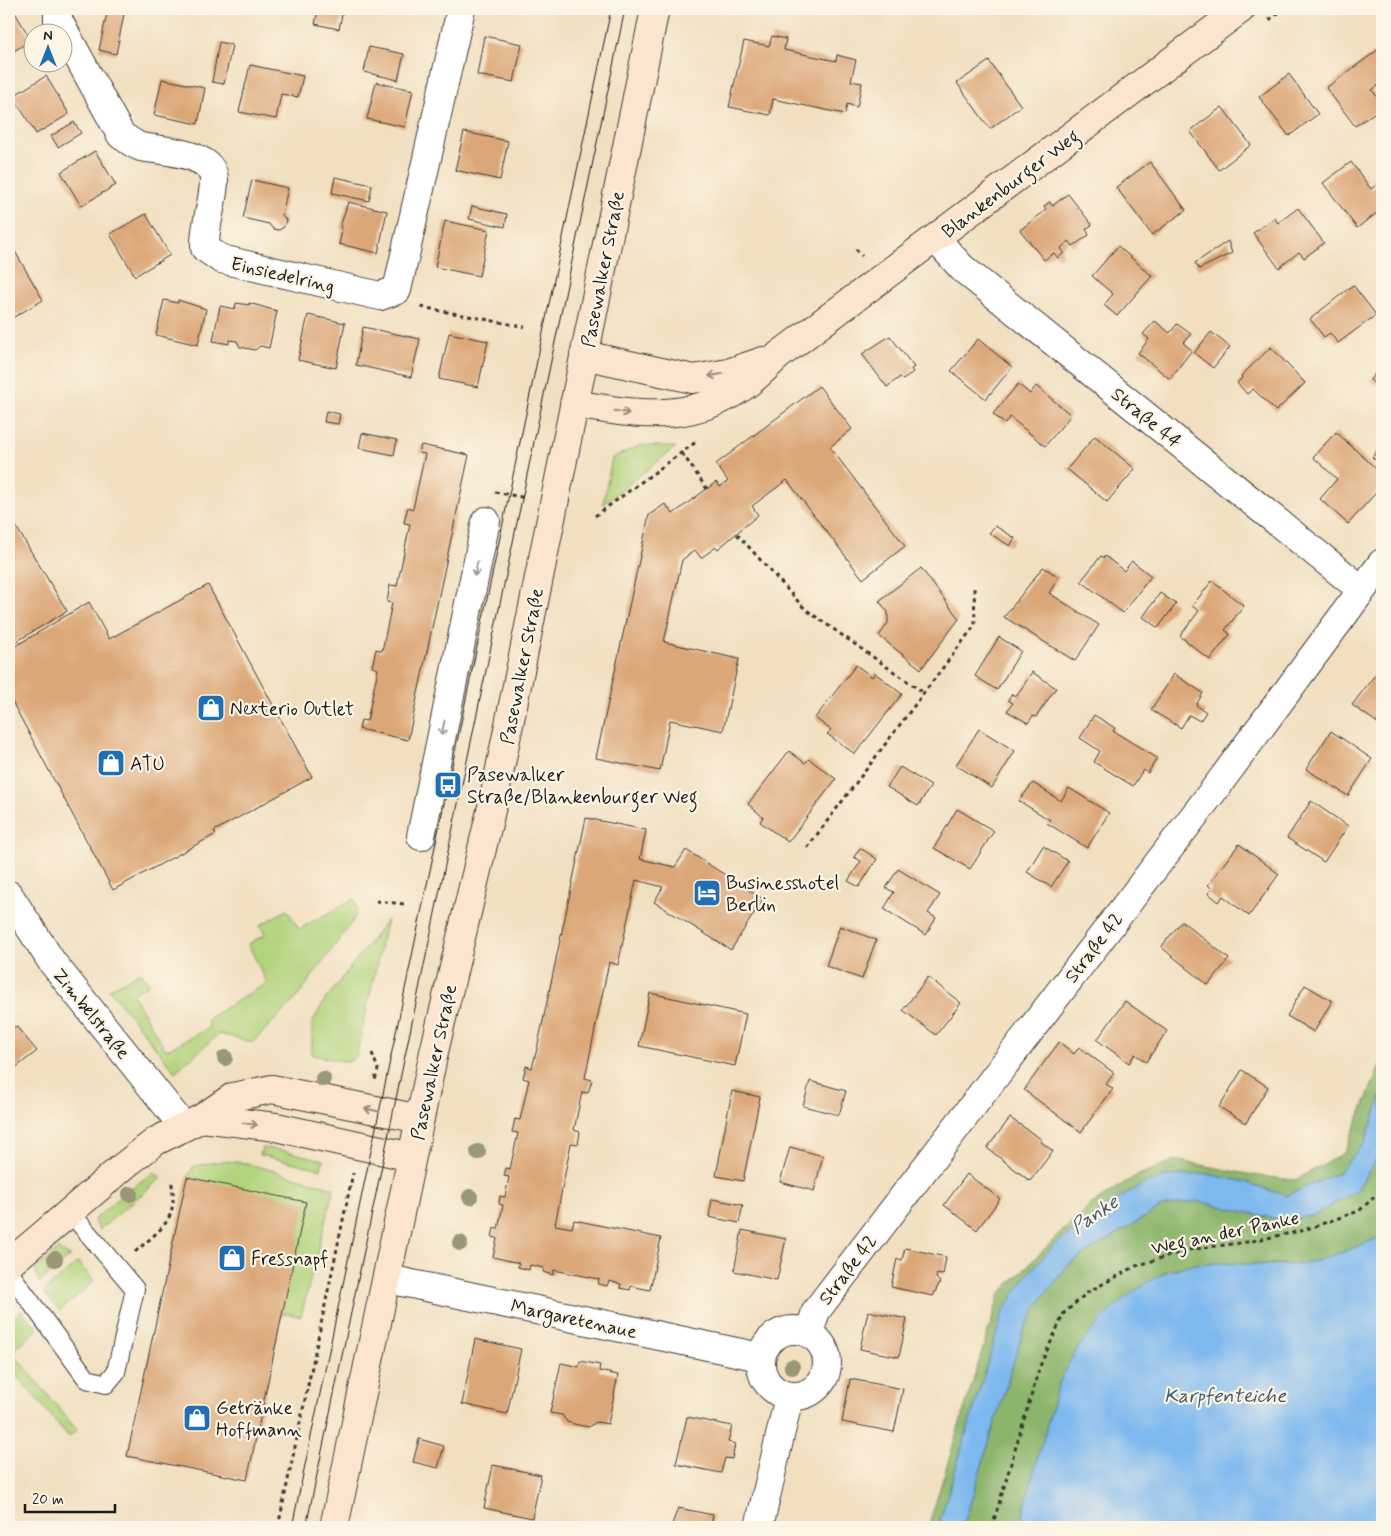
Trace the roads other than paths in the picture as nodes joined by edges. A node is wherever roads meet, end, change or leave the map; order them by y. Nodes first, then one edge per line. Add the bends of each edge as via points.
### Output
1 (58, 9) edge
2 (460, 9) edge
3 (655, 9) edge
4 (1241, 9) edge
5 (936, 239) junction
6 (584, 355) junction
7 (779, 355) junction
8 (574, 404) junction
9 (486, 522) dead end
10 (1382, 563) edge
11 (1362, 590) junction
12 (420, 836) dead end
13 (9, 895) edge
14 (420, 1120) junction
15 (192, 1122) junction
16 (412, 1157) junction
17 (70, 1212) junction
18 (9, 1264) edge
19 (9, 1272) edge
20 (388, 1279) junction
21 (809, 1334) junction
22 (760, 1357) junction
23 (789, 1397) junction
24 (334, 1527) edge
25 (759, 1527) edge

1 - 2 street, Einsiedelring via 58,20 121,135 138,146 197,157 212,170 215,181 204,248 221,259 380,296 397,290
3 - 6 main road, Pasewalker Straße
4 - 5 main road, Blankenburger Weg
5 - 7 main road, Blankenburger Weg
5 - 11 street, Straße 44 via 962,268
7 -> 6 main road, Blankenburger Weg via 728,373 693,379
6 - 8 main road, Pasewalker Straße
8 -> 7 main road, Blankenburger Weg via 642,415 701,407 741,388
8 - 14 main road, Pasewalker Straße via 494,798
9 -> 12 street
10 - 11 street, Straße 42
11 - 21 street, Straße 42 via 1220,782 816,1311
13 - 15 street, Zimbelstraße via 52,962
14 -> 15 main road via 272,1088 233,1097
14 - 16 main road, Pasewalker Straße
15 -> 16 main road via 276,1128
15 - 17 main road via 156,1141
16 - 20 main road, Pasewalker Straße
17 - 18 main road
17 - 19 lane via 135,1288 116,1372 106,1384 87,1379
20 - 22 street, Margaretenaue
20 - 24 main road, Pasewalker Straße
21 - 22 street via 799,1330 779,1333 770,1339
21 - 23 street via 824,1348 827,1368 821,1383 809,1393
22 - 23 street via 763,1378 770,1387
23 - 25 street

